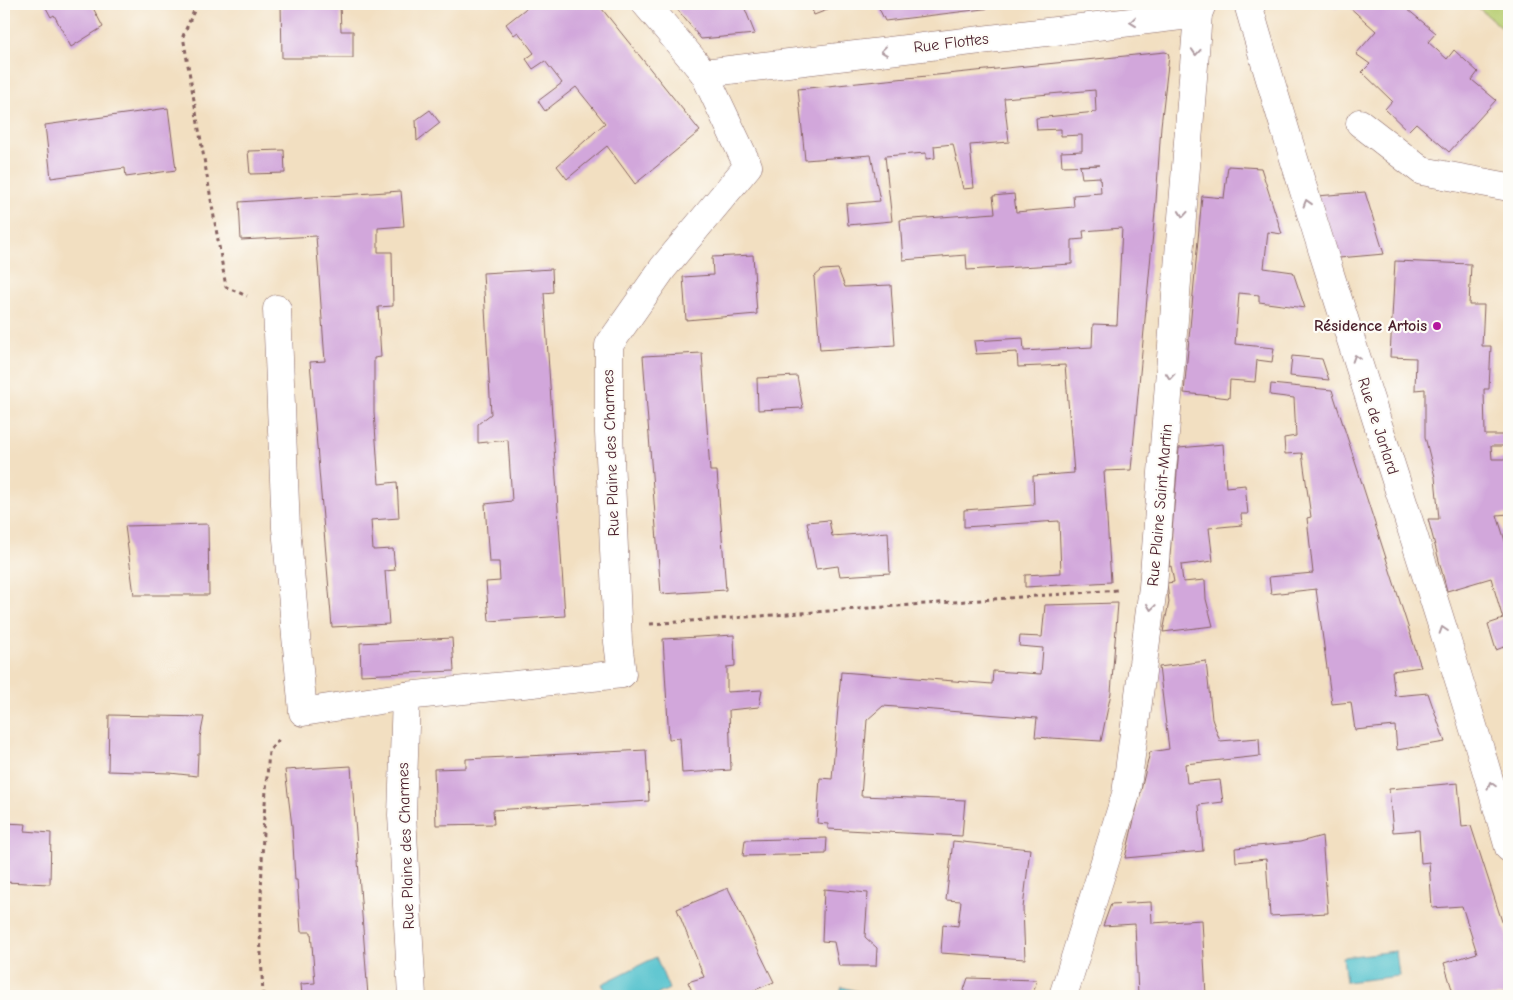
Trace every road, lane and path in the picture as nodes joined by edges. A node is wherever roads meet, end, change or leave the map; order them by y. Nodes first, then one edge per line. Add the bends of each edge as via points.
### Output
1 (196, 4) edge
2 (646, 4) edge
3 (1248, 4) edge
4 (1200, 9) edge
5 (704, 73) junction
6 (1360, 123) dead end
7 (1509, 188) edge
8 (277, 309) joint
9 (1153, 587) junction
10 (618, 627) junction
11 (406, 696) junction
12 (303, 712) junction
13 (1509, 848) edge
14 (263, 996) edge
15 (412, 996) edge
16 (1063, 996) edge

1 - 8 path via 184,36 226,287
2 - 5 street
13 -> 3 street, Rue de Jarlard via 1479,744 1305,198
4 -> 5 street, Rue Flottes
4 -> 9 street, Rue Plaine Saint-Martin
5 - 10 street, Rue Plaine des Charmes via 748,166 662,268 609,345 609,433
6 - 7 street via 1422,171
8 - 12 street via 286,528
9 - 10 path
9 -> 16 street, Rue Plaine Saint-Martin via 1126,794
10 - 11 street, Rue Plaine des Charmes via 622,674
11 - 12 street, Rue Plaine des Charmes
11 - 15 street, Rue Plaine des Charmes via 402,815
12 - 14 path via 269,751 262,840 260,932

